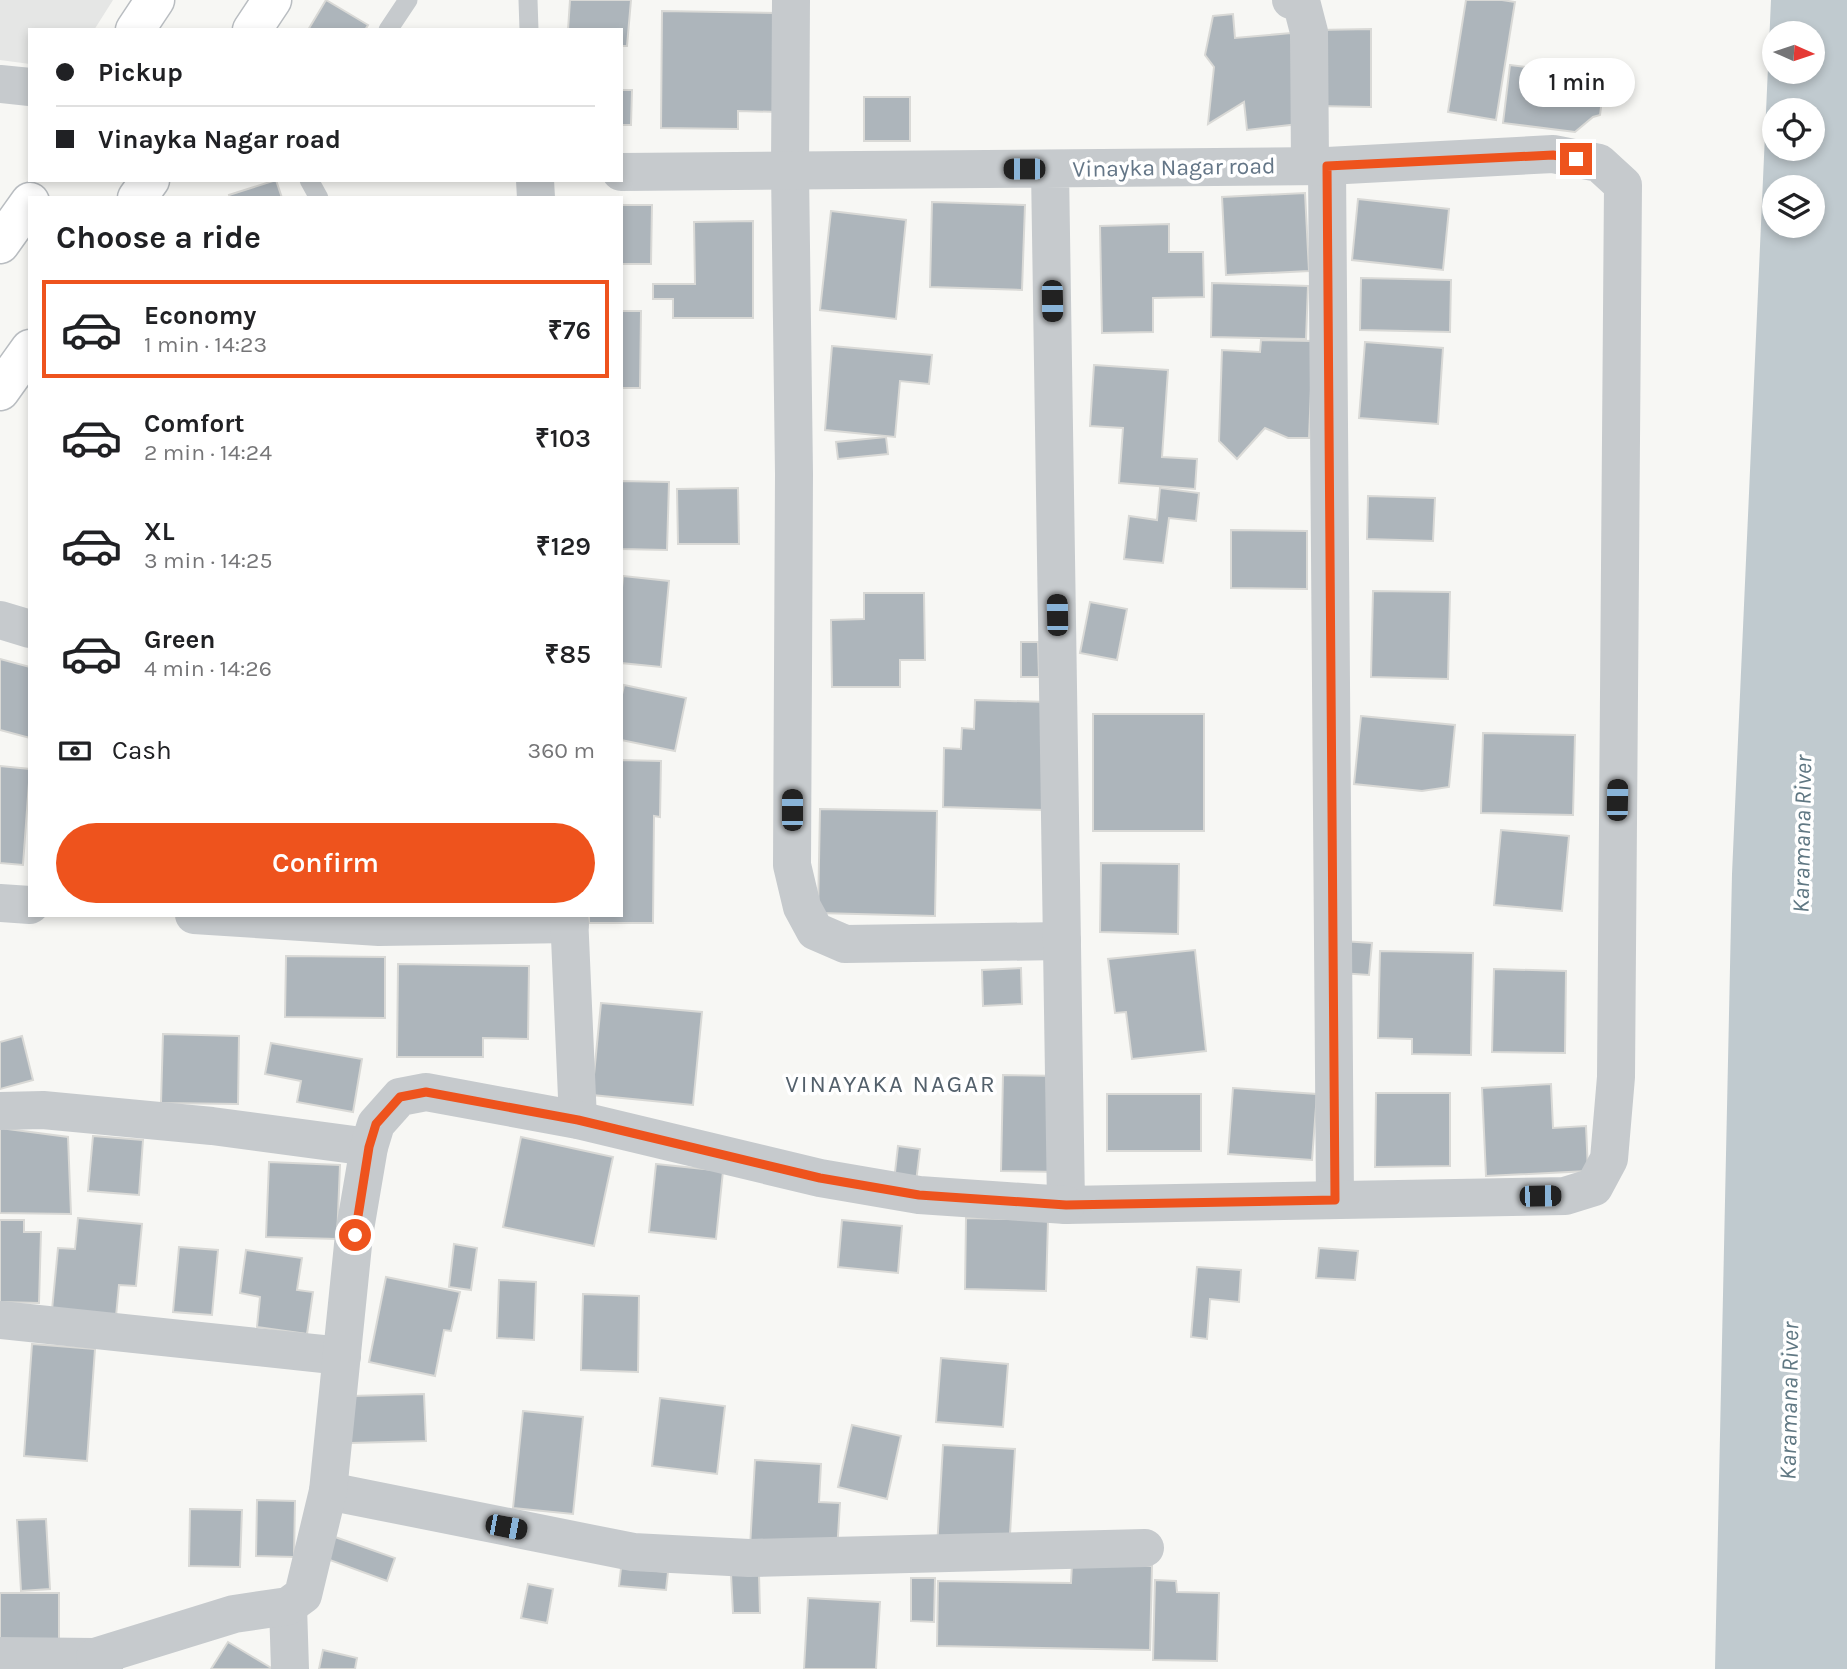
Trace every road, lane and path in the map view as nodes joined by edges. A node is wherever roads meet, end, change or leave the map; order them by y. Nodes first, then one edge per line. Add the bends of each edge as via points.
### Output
1 (155, 0) edge
2 (272, 0) edge
3 (408, 0) edge
4 (528, 0) edge
5 (791, 0) edge
6 (1290, 0) edge
7 (136, 28) edge
8 (252, 28) edge
9 (389, 28) edge
10 (529, 28) edge
11 (0, 84) edge
12 (28, 87) edge
13 (1319, 166) junction
14 (1050, 169) junction
15 (790, 170) junction
16 (623, 172) edge
17 (28, 205) edge
18 (0, 244) edge
19 (28, 352) edge
20 (0, 391) edge
21 (0, 620) edge
22 (28, 628) edge
23 (0, 903) edge
24 (28, 905) edge
25 (225, 917) edge
26 (569, 920) edge
27 (1062, 942) junction
28 (0, 1111) edge
29 (578, 1120) junction
30 (369, 1147) junction
31 (1335, 1200) junction
32 (1066, 1205) junction
33 (0, 1320) edge
34 (342, 1356) junction
35 (328, 1492) junction
36 (1145, 1548) dead end
37 (288, 1606) junction
38 (0, 1656) edge
39 (100, 1663) edge
40 (290, 1669) edge

1 - 7 main road
2 - 8 main road
3 - 9 lane
4 - 10 lane
5 - 15 street
6 - 13 street via 1301,1 1309,32
11 - 12 street
13 - 14 street, Vinayka Nagar road
13 - 31 street
13 - 31 street, Vinayka Nagar road via 1553,155 1599,163 1623,185 1616,1077 1608,1159 1594,1187 1565,1196
14 - 15 street, Vinayka Nagar road
14 - 27 street
15 - 16 street, Vinayka Nagar road
15 - 27 street via 792,865 802,906 815,932 845,944
17 - 18 main road
19 - 20 main road
21 - 22 street
23 - 24 street
25 - 26 street via 379,927
26 - 29 street
27 - 32 street
28 - 30 street via 43,1110 212,1126
29 - 30 street via 426,1092 400,1097 376,1124
29 - 32 street via 857,1185 919,1195
30 - 34 street
31 - 32 street
33 - 34 street
34 - 35 street
35 - 36 street via 633,1552 749,1558
35 - 37 street via 303,1595
37 - 39 street via 234,1615
37 - 40 street
38 - 39 street

